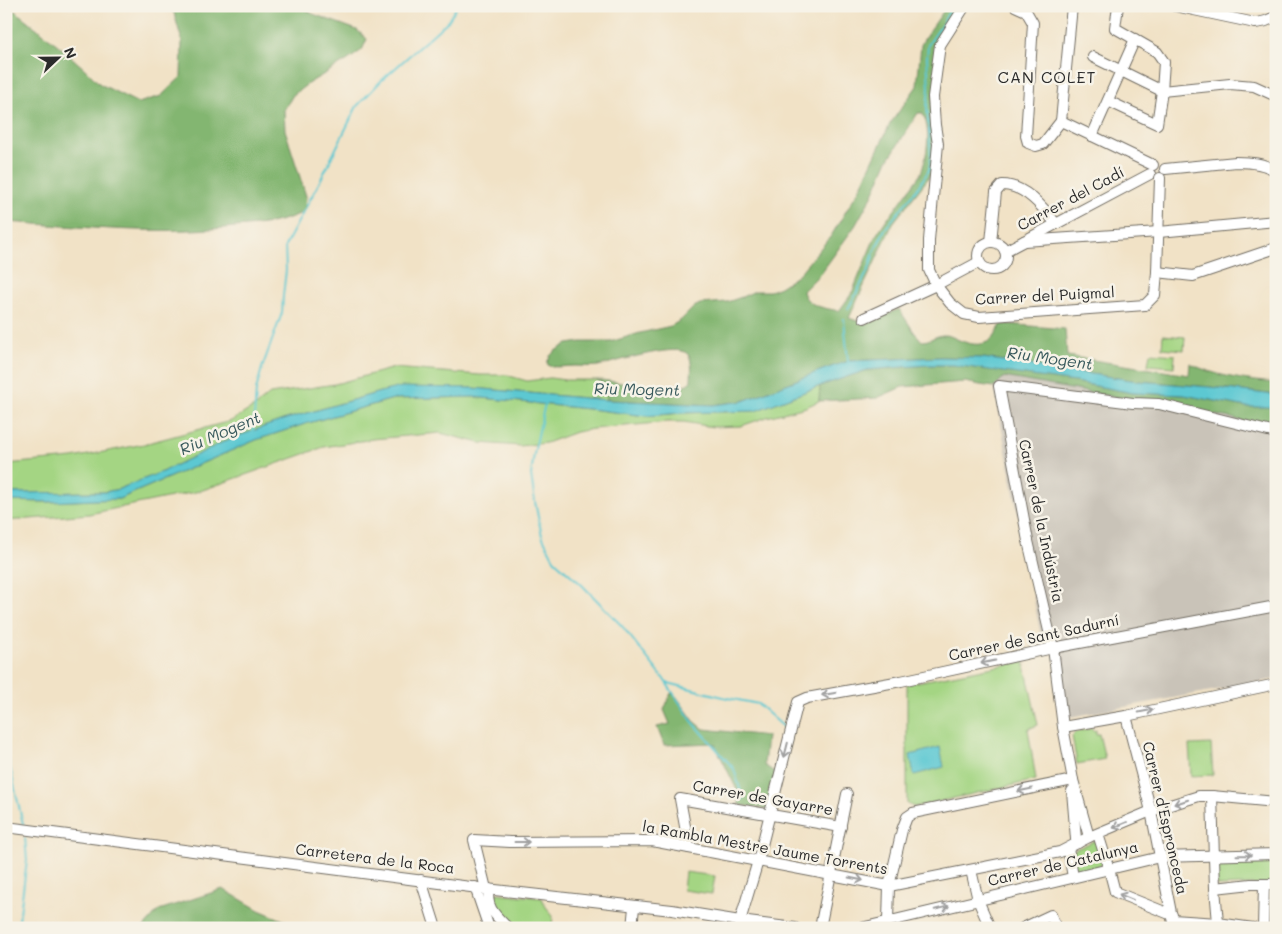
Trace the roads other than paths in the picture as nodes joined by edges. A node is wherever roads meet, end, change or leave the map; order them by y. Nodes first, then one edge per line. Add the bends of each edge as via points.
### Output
1 (965, 6) edge
2 (1015, 6) edge
3 (1072, 6) edge
4 (1118, 6) edge
5 (1175, 6) edge
6 (1028, 10) edge
7 (1276, 15) edge
8 (1135, 39) junction
9 (1093, 57) dead end
10 (1122, 71) junction
11 (1162, 91) junction
12 (1276, 96) edge
13 (1108, 101) junction
14 (1061, 121) junction
15 (1092, 136) junction
16 (1274, 169) edge
17 (1157, 172) junction
18 (1276, 221) edge
19 (1056, 224) junction
20 (1158, 232) junction
21 (1024, 241) junction
22 (991, 242) junction
23 (1276, 248) edge
24 (1005, 251) junction
25 (979, 262) junction
26 (1157, 272) junction
27 (936, 284) junction
28 (864, 318) dead end
29 (1276, 434) edge
30 (1276, 606) edge
31 (1053, 648) junction
32 (1276, 684) edge
33 (1126, 716) junction
34 (1063, 727) junction
35 (1072, 780) junction
36 (847, 794) dead end
37 (1212, 796) junction
38 (1274, 800) edge
39 (1151, 811) junction
40 (770, 815) junction
41 (6, 827) edge
42 (841, 827) junction
43 (1094, 836) junction
44 (1078, 843) junction
45 (689, 848) junction
46 (1068, 848) junction
47 (1276, 854) edge
48 (1214, 856) junction
49 (1160, 857) junction
50 (758, 860) junction
51 (1109, 869) junction
52 (972, 870) junction
53 (831, 874) junction
54 (1071, 878) junction
55 (421, 880) junction
56 (1264, 884) junction
57 (1276, 884) edge
58 (889, 886) junction
59 (483, 888) junction
60 (1216, 888) junction
61 (978, 900) junction
62 (634, 907) junction
63 (490, 921) edge
64 (888, 921) junction
65 (1173, 921) edge
66 (1218, 923) junction
67 (739, 924) edge
68 (1201, 925) edge
69 (872, 926) edge
70 (436, 928) edge
71 (508, 928) edge
72 (632, 928) edge
73 (795, 928) edge
74 (820, 928) edge
75 (861, 928) edge
76 (990, 928) edge
77 (1023, 928) edge
78 (1056, 928) edge
79 (1252, 928) edge
80 (1263, 928) edge

1 - 27 street, Carrer del Puigmal via 940,45 933,97 938,144 929,263
2 - 6 street
3 - 14 street
4 - 8 street via 1115,28
5 - 7 street via 1254,23 1266,22
6 - 14 street via 1033,23 1028,143 1042,144
8 - 10 street
8 - 11 street via 1157,52 1164,62
9 - 10 street
10 - 11 street
10 - 13 street
11 - 12 street via 1230,84 1254,86
11 - 13 street via 1157,124
13 - 15 street
14 - 15 street
15 - 17 street
16 - 17 street via 1236,162
17 - 19 street, Carrer del Cadí
17 - 20 street, Carrer del Puigmal
18 - 20 street
19 - 21 street, Carrer del Cadí
19 - 22 street via 1029,195 1002,185 996,192
20 - 21 street
20 - 26 street, Carrer del Puigmal
21 - 24 street, Carrer del Cadí
22 - 24 street
22 - 25 street via 978,251
23 - 26 street via 1192,276
24 - 25 street via 1004,265 996,270 988,270
25 - 27 street
26 - 27 street, Carrer del Puigmal via 1155,295 1146,304 979,317 964,314 950,303
27 - 28 street
29 - 31 street, Carrer de la Indústria via 1159,404 999,386 1028,540
30 - 31 street, Carrer de Sant Sadurní
31 - 34 street, Carrer de la Indústria
31 -> 40 street, Carrer de Sant Sadurní via 798,702
33 -> 32 street
33 - 34 street
33 - 39 street, Carrer d'Espronceda
34 - 35 street, Carrer de la Indústria
35 - 43 street, Carrer de la Indústria
35 - 44 street, Carrer de la Indústria via 1071,796
35 -> 58 street via 913,813 907,817 902,830
36 - 42 street
37 - 38 street, la Rambla Mestre Jaume Torrents
37 -> 39 street, la Rambla Mestre Jaume Torrents via 1199,796
37 - 48 street
39 -> 43 street, la Rambla Mestre Jaume Torrents
39 - 49 street, Carrer d'Espronceda
40 - 42 street, Carrer de Gayarre
40 - 45 street, Carrer de Gayarre via 680,799
40 - 50 street
41 - 55 street, Carretera de la Roca
42 - 53 street
43 - 44 street, la Rambla Mestre Jaume Torrents
43 - 51 street, Carrer de la Indústria
44 - 46 street, la Rambla Mestre Jaume Torrents
45 - 50 street, la Rambla Mestre Jaume Torrents
59 -> 45 street, la Rambla Mestre Jaume Torrents via 474,840 652,841
46 - 52 street, la Rambla Mestre Jaume Torrents
46 - 54 street
48 -> 47 street, Carrer de Catalunya
48 - 49 street, Carrer de Catalunya
48 - 60 street
49 - 51 street, Carrer de Catalunya
49 - 65 street, Carrer d'Espronceda
50 - 53 street, la Rambla Mestre Jaume Torrents
50 - 67 street
51 - 54 street, Carrer de Catalunya
65 -> 51 street, Carrer de la Indústria via 1114,892
52 - 58 street, la Rambla Mestre Jaume Torrents
52 - 61 street
53 -> 58 street, la Rambla Mestre Jaume Torrents
53 - 74 street
54 - 61 street, Carrer de Catalunya
55 - 59 street, Carretera de la Roca
55 - 70 street
56 - 57 street
56 - 60 street
56 - 80 street
58 - 64 street
59 - 62 street, Carretera de la Roca
59 - 63 street
59 - 63 street via 490,906
60 - 66 street
64 -> 61 street, Carrer de Catalunya
61 - 76 street
62 - 67 street, Carretera de la Roca via 672,910
62 - 72 street
63 - 71 street
64 - 69 street, Carrer de Catalunya
65 - 68 street
66 - 68 street
66 - 79 street
67 - 73 street, Carretera de la Roca
69 - 75 street, Carrer de Catalunya
77 - 78 street via 1051,915

